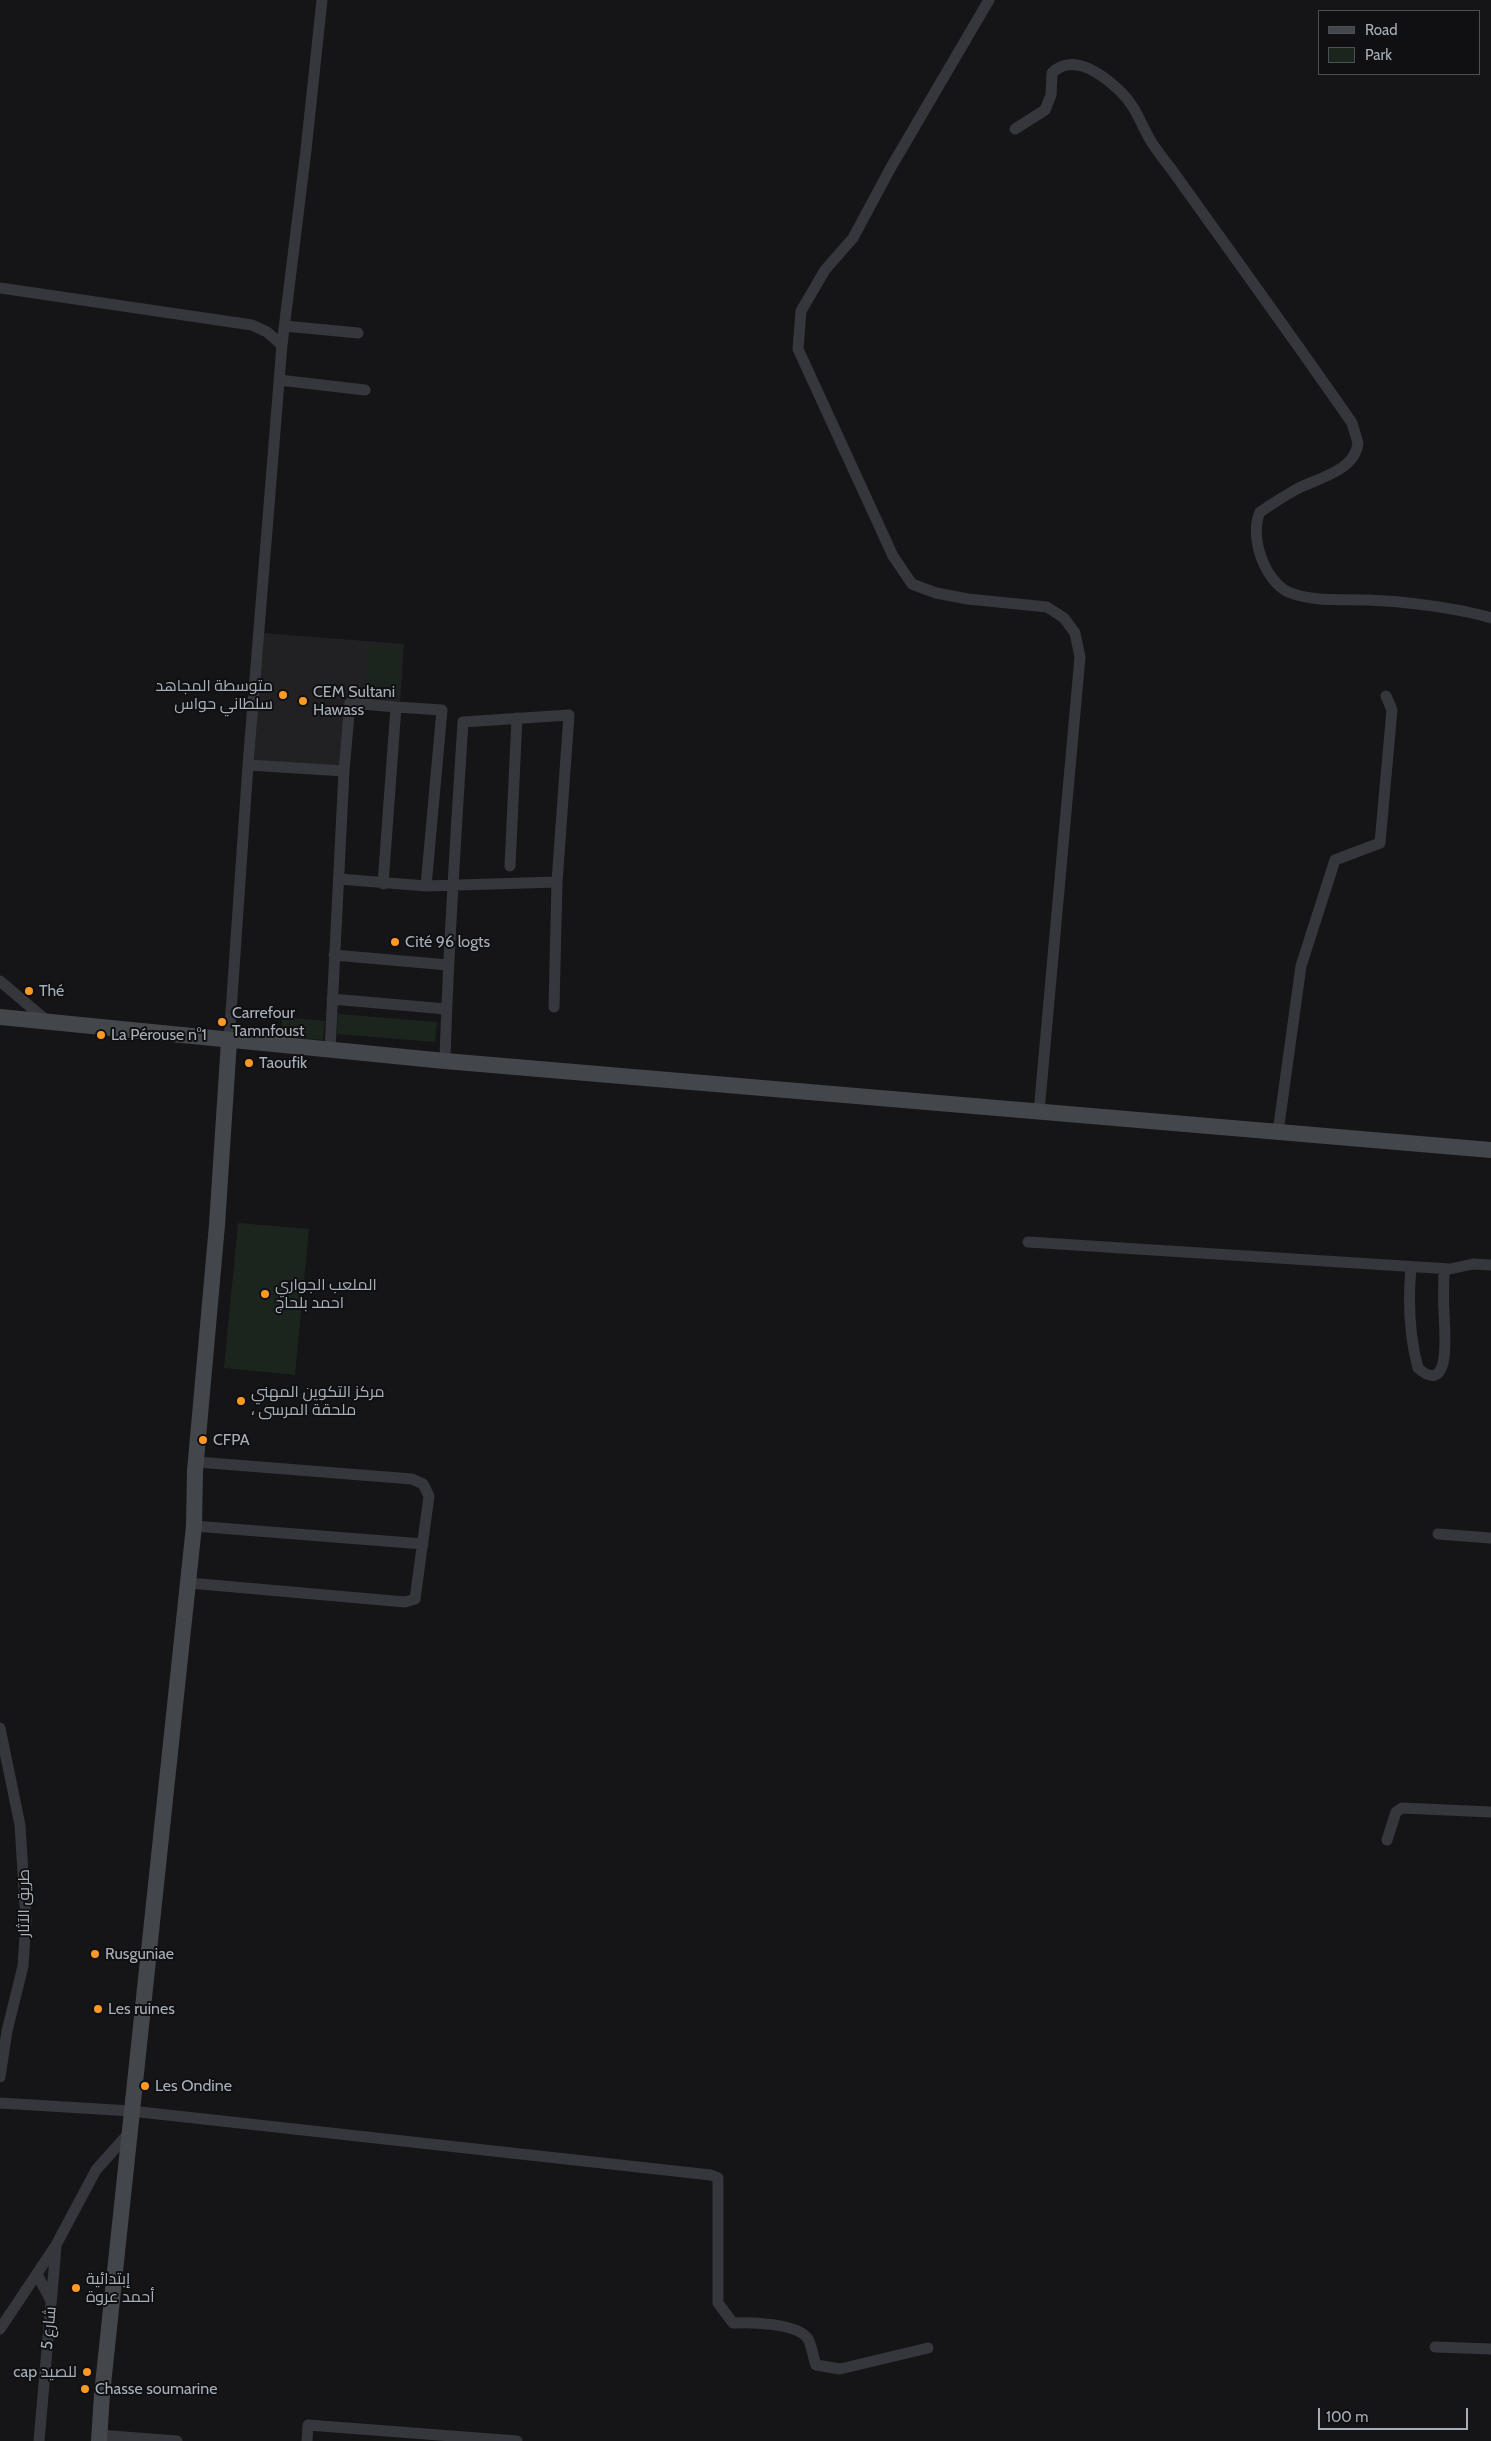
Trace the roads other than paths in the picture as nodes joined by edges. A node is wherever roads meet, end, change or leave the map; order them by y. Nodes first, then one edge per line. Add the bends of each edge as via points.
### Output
1 (322, 0) edge
2 (989, 0) edge
3 (1015, 129) dead end
4 (0, 288) edge
5 (285, 326) junction
6 (358, 333) dead end
7 (282, 345) junction
8 (279, 380) junction
9 (365, 390) dead end
10 (1491, 618) edge
11 (1386, 696) dead end
12 (396, 707) junction
13 (517, 718) junction
14 (248, 765) junction
15 (344, 771) junction
16 (510, 866) dead end
17 (339, 878) junction
18 (557, 882) junction
19 (383, 884) junction
20 (453, 885) junction
21 (426, 886) junction
22 (334, 955) junction
23 (448, 965) junction
24 (0, 981) edge
25 (332, 999) junction
26 (554, 1007) dead end
27 (446, 1009) junction
28 (0, 1018) edge
29 (47, 1021) junction
30 (229, 1041) junction
31 (330, 1050) junction
32 (445, 1061) junction
33 (1039, 1112) junction
34 (1278, 1132) junction
35 (1491, 1150) edge
36 (1028, 1242) dead end
37 (1491, 1265) edge
38 (1410, 1267) junction
39 (1444, 1269) junction
40 (197, 1462) junction
41 (194, 1526) junction
42 (1438, 1534) dead end
43 (1491, 1538) edge
44 (423, 1544) junction
45 (189, 1583) junction
46 (0, 1728) edge
47 (1491, 1812) edge
48 (1387, 1840) dead end
49 (0, 2077) edge
50 (0, 2103) edge
51 (132, 2111) junction
52 (129, 2133) junction
53 (56, 2245) junction
54 (37, 2274) junction
55 (51, 2301) junction
56 (0, 2329) edge
57 (1435, 2347) dead end
58 (928, 2348) dead end
59 (1491, 2349) edge
60 (99, 2438) edge
61 (39, 2441) edge
62 (177, 2441) edge
63 (307, 2441) edge
64 (517, 2441) edge

1 - 5 street
2 - 33 street via 853,238 825,270 801,311 798,349 893,556 912,584 968,599 1047,608 1064,618 1075,633 1080,657
3 - 10 street via 1045,110 1051,95 1052,73 1065,65 1082,65 1093,70 1120,91 1132,104 1152,142 1352,423 1358,443 1351,459 1339,469 1296,489 1260,512 1256,529 1266,569 1274,582 1304,597 1396,602
4 - 7 street via 252,325
5 - 6 street
5 - 7 street
7 - 8 street
8 - 9 street
8 - 14 street
11 - 34 street via 1392,710 1380,843 1335,860 1301,966
12 - 15 street via 350,703
12 - 19 street
12 - 21 street via 442,710
13 - 16 street
13 - 18 street via 569,715
13 - 20 street via 463,722
14 - 15 street
14 - 30 street
15 - 17 street
17 - 19 street
17 - 22 street
18 - 20 street
18 - 26 street
19 - 21 street
20 - 21 street
20 - 23 street
22 - 23 street
22 - 25 street
23 - 27 street
24 - 29 street
25 - 27 street
25 - 31 street
27 - 32 street
28 - 29 main road
29 - 30 main road
30 - 31 main road
30 - 40 main road
31 - 32 main road
32 - 33 main road
33 - 34 main road
34 - 35 main road
36 - 38 street
37 - 39 street via 1473,1264
38 - 39 street
38 - 39 street via 1408,1294 1415,1356 1418,1368 1429,1375 1440,1369 1444,1358
40 - 41 main road
40 - 44 street via 412,1479 423,1484 429,1496
41 - 44 street
41 - 45 main road
42 - 43 street
44 - 45 street via 416,1596 404,1602
45 - 51 main road
46 - 49 street, طريق الآثار via 20,1825 26,1921 23,1966
47 - 48 street via 1402,1808 1396,1812
50 - 51 street
51 - 52 main road
51 - 58 street via 711,2175 718,2178 718,2303 732,2323 773,2325 800,2331 807,2338 816,2365 840,2369
52 - 53 street via 96,2170
52 - 60 main road
53 - 54 street
53 - 55 street, شارع 5
54 - 55 street
54 - 56 street
55 - 61 street, شارع 5
57 - 59 street
60 - 62 street
63 - 64 street via 308,2425

